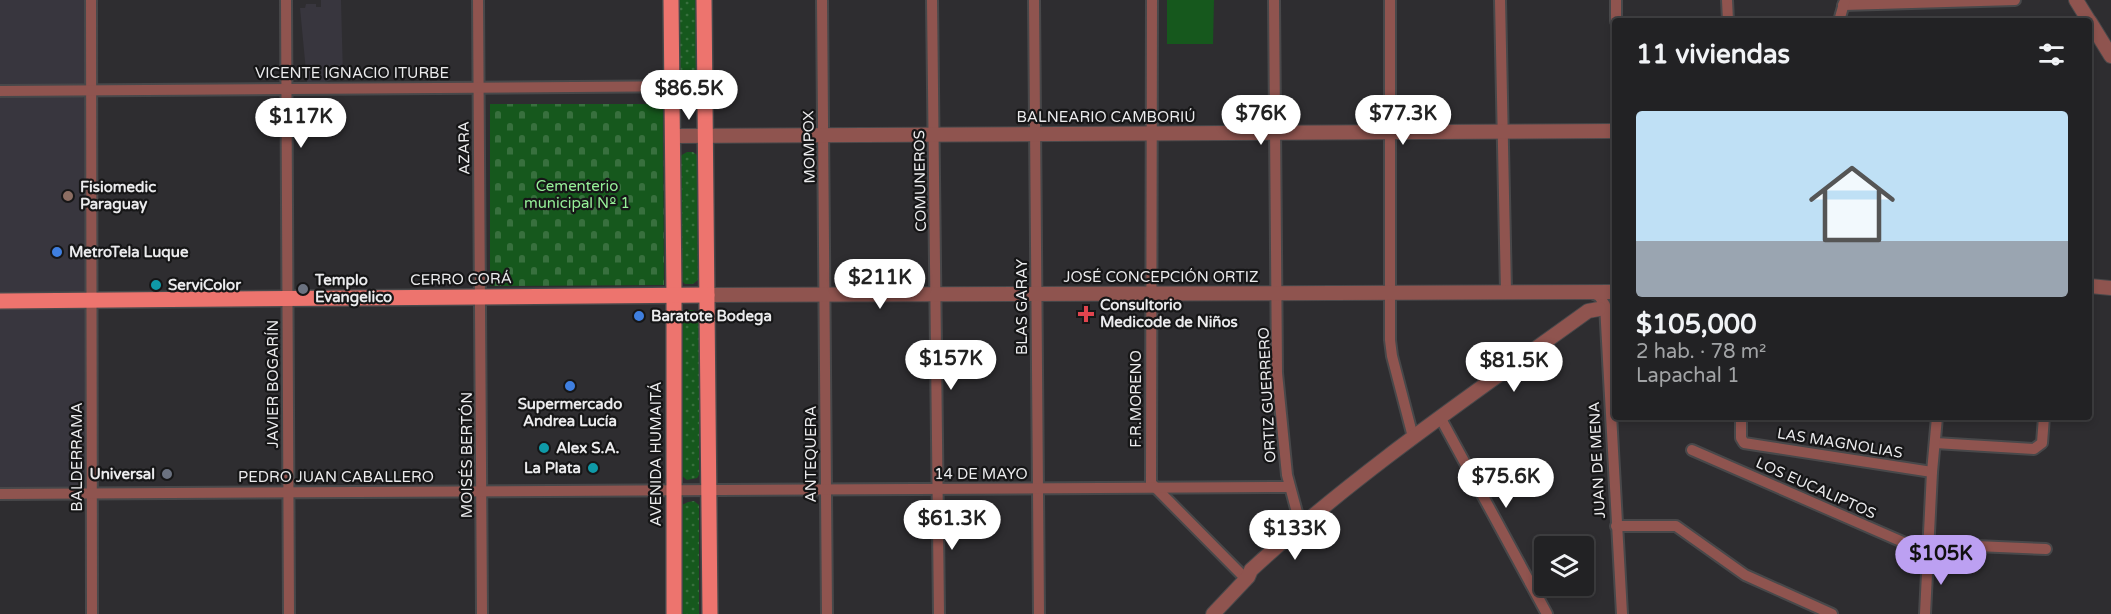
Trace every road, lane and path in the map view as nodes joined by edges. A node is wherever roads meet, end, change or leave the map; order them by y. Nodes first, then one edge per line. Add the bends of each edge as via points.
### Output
1 (92, 0) edge
2 (286, 0) edge
3 (478, 0) edge
4 (671, 0) edge
5 (704, 0) edge
6 (822, 0) edge
7 (932, 0) edge
8 (1034, 0) edge
9 (1152, 0) edge
10 (1274, 0) edge
11 (1389, 0) edge
12 (1500, 0) edge
13 (1616, 0) edge
14 (1727, 0) edge
15 (2015, 0) edge
16 (2076, 0) edge
17 (1844, 2) edge
18 (1616, 18) edge
19 (1728, 18) edge
20 (1840, 18) edge
21 (2087, 18) edge
22 (2092, 26) edge
23 (2111, 56) edge
24 (672, 86) junction
25 (704, 86) junction
26 (479, 87) junction
27 (287, 89) junction
28 (0, 90) edge
29 (91, 90) junction
30 (1612, 131) edge
31 (1502, 132) junction
32 (1275, 133) junction
33 (1389, 133) junction
34 (1036, 134) junction
35 (1152, 134) junction
36 (934, 135) junction
37 (673, 136) junction
38 (705, 136) junction
39 (824, 136) junction
40 (2092, 286) edge
41 (2111, 288) edge
42 (1389, 292) junction
43 (1506, 292) junction
44 (1151, 293) junction
45 (1277, 293) junction
46 (936, 294) junction
47 (1037, 294) junction
48 (674, 295) junction
49 (707, 295) junction
50 (825, 295) junction
51 (481, 297) junction
52 (288, 298) junction
53 (0, 300) edge
54 (92, 300) junction
55 (1609, 301) edge
56 (1612, 397) edge
57 (1613, 420) edge
58 (1741, 420) edge
59 (1937, 420) edge
60 (2044, 420) edge
61 (1442, 421) junction
62 (1413, 437) junction
63 (1935, 443) junction
64 (1692, 450) dead end
65 (1932, 472) junction
66 (1289, 487) junction
67 (1039, 488) junction
68 (1154, 488) junction
69 (938, 489) junction
70 (673, 490) junction
71 (709, 490) junction
72 (826, 490) junction
73 (482, 491) junction
74 (289, 492) junction
75 (92, 493) junction
76 (0, 494) edge
77 (1616, 526) junction
78 (1301, 529) junction
79 (1928, 549) junction
80 (2046, 549) dead end
81 (1247, 578) junction
82 (92, 614) edge
83 (290, 614) edge
84 (482, 614) edge
85 (674, 614) edge
86 (710, 614) edge
87 (827, 614) edge
88 (939, 614) edge
89 (1039, 614) edge
90 (1213, 614) edge
91 (1547, 614) edge
92 (1622, 614) edge
93 (1832, 614) edge
94 (1926, 614) edge

1 - 29 street, BALDERRAMA
2 - 27 street, JAVIER BOGARÍN
3 - 26 street, AZARA
4 - 24 main road, AVENIDA HUMAITÁ
5 - 25 main road
6 - 39 street, MOMPOX
7 - 36 street, COMUNEROS
8 - 34 street, BLAS GARAY
9 - 35 street, F.R.MORENO
10 - 32 street, ORTIZ GUERRERO
11 - 33 street
12 - 31 street
13 - 18 street
14 - 19 street
15 - 17 street
16 - 21 street
17 - 20 street
22 - 23 street
24 - 25 street, VICENTE IGNACIO ITURBE
24 - 26 street, VICENTE IGNACIO ITURBE
24 - 37 main road, AVENIDA HUMAITÁ
25 - 38 main road
26 - 27 street, VICENTE IGNACIO ITURBE
26 - 51 street, AZARA
27 - 29 street, VICENTE IGNACIO ITURBE
27 - 52 street, JAVIER BOGARÍN
28 - 29 street, VICENTE IGNACIO ITURBE
29 - 54 street, BALDERRAMA
30 - 31 street, BALNEARIO CAMBORIÚ
31 - 33 street, BALNEARIO CAMBORIÚ
31 - 43 street
32 - 33 street, BALNEARIO CAMBORIÚ
32 - 35 street, BALNEARIO CAMBORIÚ
32 - 45 street, ORTIZ GUERRERO
33 - 42 street
34 - 35 street, BALNEARIO CAMBORIÚ
34 - 36 street, BALNEARIO CAMBORIÚ
34 - 47 street, BLAS GARAY
35 - 44 street, F.R.MORENO
36 - 39 street, BALNEARIO CAMBORIÚ
36 - 46 street, COMUNEROS
37 - 38 street, BALNEARIO CAMBORIÚ
37 - 48 main road, AVENIDA HUMAITÁ
38 - 39 street, BALNEARIO CAMBORIÚ
38 - 49 main road
39 - 50 street, MOMPOX
40 - 41 street
42 - 43 street, JOSÉ CONCEPCIÓN ORTIZ
42 - 45 street, JOSÉ CONCEPCIÓN ORTIZ
42 - 62 street via 1392,356
43 - 55 street, JOSÉ CONCEPCIÓN ORTIZ via 1587,291
44 - 45 street, JOSÉ CONCEPCIÓN ORTIZ
44 - 47 street, JOSÉ CONCEPCIÓN ORTIZ
44 - 68 street, F.R.MORENO
45 - 66 street, ORTIZ GUERRERO via 1277,373
46 - 47 street, JOSÉ CONCEPCIÓN ORTIZ
46 - 50 street, JOSÉ CONCEPCIÓN ORTIZ
46 - 69 street, COMUNEROS
47 - 67 street, BLAS GARAY
48 - 49 main road, CERRO CORÁ
48 - 51 main road, CERRO CORÁ
48 - 70 main road, AVENIDA HUMAITÁ
49 - 50 street, JOSÉ CONCEPCIÓN ORTIZ
49 - 71 main road
50 - 72 street, ANTEQUERA
51 - 52 main road, CERRO CORÁ
51 - 73 street, MOISÉS BERTÓN
52 - 54 main road, CERRO CORÁ
52 - 74 street, JAVIER BOGARÍN
53 - 54 main road, CERRO CORÁ
54 - 75 street, BALDERRAMA
55 - 56 street, JUAN DE MENA
55 - 61 street via 1588,311
57 - 77 street, JUAN DE MENA
58 - 65 street, LAS MAGNOLIAS via 1744,444
59 - 63 street
60 - 63 street via 2042,443 2034,449
61 - 62 street
61 - 78 street
61 - 91 street
62 - 78 street
63 - 65 street
64 - 79 street, LOS EUCALIPTOS
65 - 79 street
66 - 68 street, 14 DE MAYO
66 - 78 street, ORTIZ GUERRERO
67 - 68 street, 14 DE MAYO
67 - 69 street, 14 DE MAYO
67 - 89 street, BLAS GARAY
68 - 81 street
69 - 72 street, 14 DE MAYO
69 - 88 street, COMUNEROS
70 - 71 street, 14 DE MAYO
70 - 73 street, PEDRO JUAN CABALLERO
70 - 85 main road, AVENIDA HUMAITÁ
71 - 72 street, 14 DE MAYO
71 - 86 main road
72 - 87 street, ANTEQUERA
73 - 74 street, PEDRO JUAN CABALLERO
73 - 84 street, MOISÉS BERTÓN
74 - 75 street, PEDRO JUAN CABALLERO
74 - 83 street, JAVIER BOGARÍN
75 - 76 street, PEDRO JUAN CABALLERO
75 - 82 street, BALDERRAMA
77 - 92 street, JUAN DE MENA
77 - 93 street via 1676,526 1745,575
78 - 81 street via 1256,575
79 - 80 street
79 - 94 street
81 - 90 street

